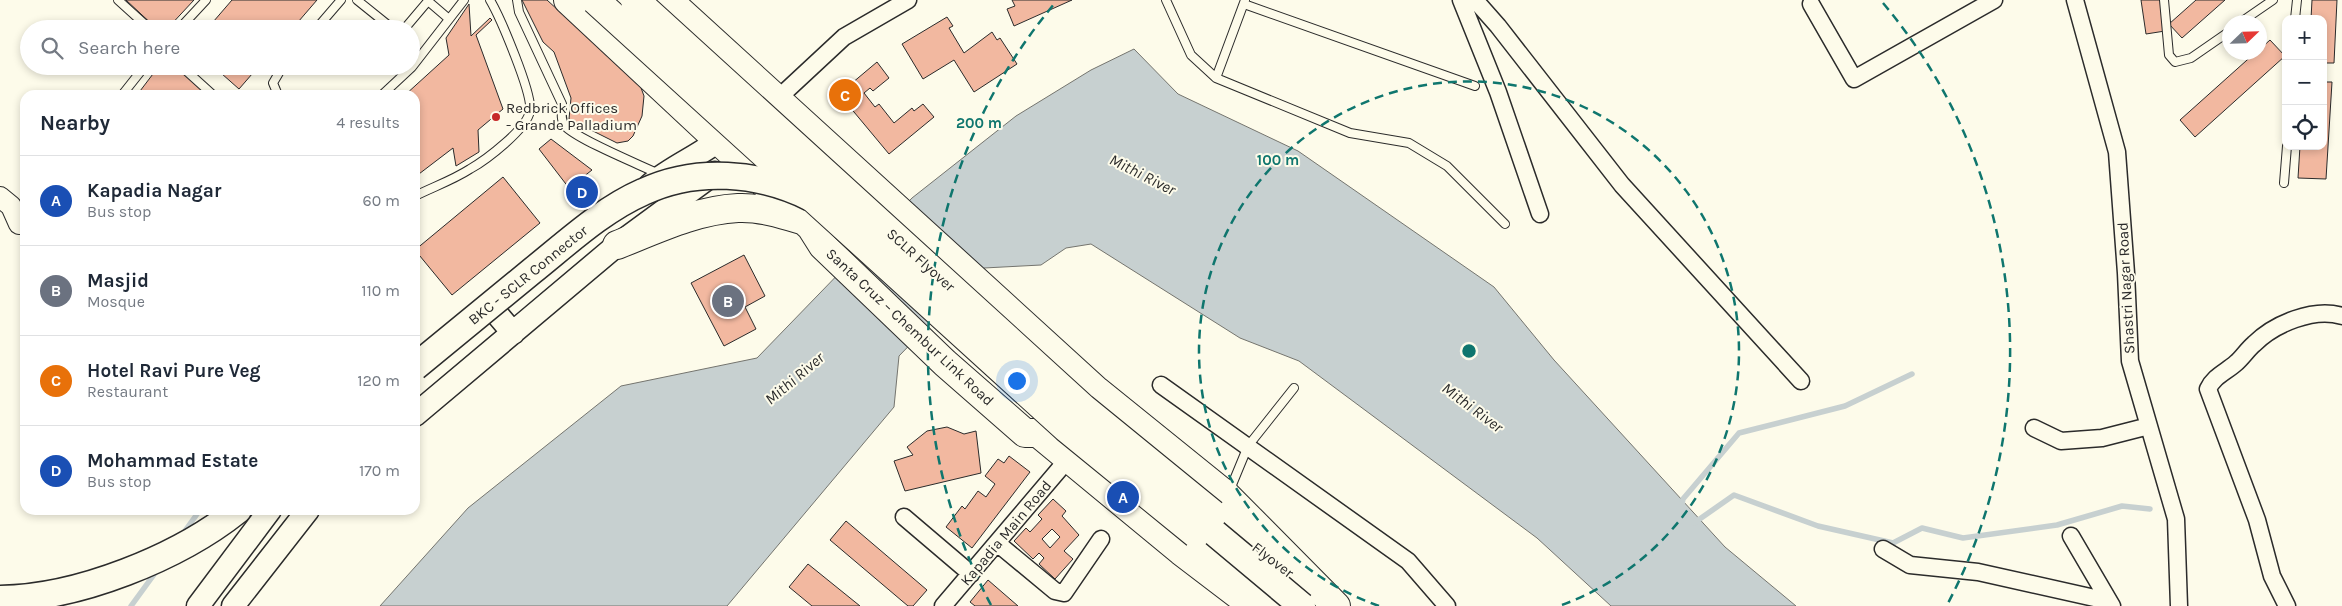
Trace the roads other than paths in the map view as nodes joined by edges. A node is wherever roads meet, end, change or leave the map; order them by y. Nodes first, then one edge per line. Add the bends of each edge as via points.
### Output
1 (118, 0) edge
2 (206, 0) edge
3 (341, 0) edge
4 (357, 0) edge
5 (428, 0) edge
6 (464, 0) edge
7 (490, 0) edge
8 (517, 0) edge
9 (568, 0) edge
10 (595, 0) edge
11 (635, 0) edge
12 (668, 0) edge
13 (908, 0) edge
14 (1166, 0) edge
15 (1461, 0) edge
16 (1475, 0) edge
17 (1994, 0) edge
18 (2075, 0) edge
19 (2164, 0) edge
20 (2273, 0) edge
21 (2297, 0) edge
22 (1244, 2) edge
23 (1811, 4) dead end
24 (2252, 15) edge
25 (2295, 15) edge
26 (449, 19) junction
27 (140, 20) edge
28 (187, 20) edge
29 (324, 20) edge
30 (382, 20) edge
31 (412, 20) edge
32 (2222, 37) edge
33 (420, 57) edge
34 (138, 75) edge
35 (191, 75) edge
36 (278, 75) edge
37 (403, 75) edge
38 (1216, 78) junction
39 (1475, 86) dead end
40 (126, 90) edge
41 (207, 90) edge
42 (276, 90) edge
43 (387, 90) edge
44 (781, 96) junction
45 (727, 150) junction
46 (2287, 150) edge
47 (661, 175) junction
48 (2284, 183) dead end
49 (420, 194) edge
50 (0, 197) edge
51 (1540, 214) dead end
52 (18, 224) edge
53 (1505, 224) dead end
54 (818, 233) junction
55 (617, 245) junction
56 (496, 313) junction
57 (2342, 316) edge
58 (513, 333) junction
59 (420, 371) edge
60 (420, 371) edge
61 (1084, 378) junction
62 (1801, 381) dead end
63 (1161, 385) dead end
64 (1294, 388) dead end
65 (420, 412) edge
66 (2149, 426) junction
67 (2034, 428) dead end
68 (1038, 433) junction
69 (1248, 446) junction
70 (1068, 459) junction
71 (1220, 505) junction
72 (230, 515) edge
73 (266, 515) edge
74 (304, 515) edge
75 (904, 517) dead end
76 (2071, 536) dead end
77 (1101, 539) dead end
78 (997, 543) junction
79 (1883, 549) dead end
80 (971, 574) junction
81 (0, 599) edge
82 (2110, 604) edge
83 (198, 606) edge
84 (233, 606) edge
85 (943, 606) edge
86 (1253, 606) edge
87 (1276, 606) edge
88 (1302, 606) edge
89 (1334, 606) edge
90 (1447, 606) edge
91 (2179, 606) edge
92 (2287, 606) edge

1 - 27 lane
2 - 28 lane
3 - 29 lane
4 - 30 lane
5 - 26 lane
5 - 31 lane
6 - 26 lane
7 - 49 lane via 528,95 530,111 522,128 471,169
8 - 47 lane via 519,12 562,104 565,126
9 - 45 highway, Santa Cruz – Chembur Link Road
10 - 87 highway, Flyover, bridge via 1066,428 1196,534
11 - 71 highway, SCLR Flyover, bridge via 1083,408
12 - 44 highway
13 - 44 street via 844,37
14 - 38 lane via 1191,55
15 - 51 street via 1498,92
16 - 62 street via 1622,185
17 - 23 street via 1854,79
18 - 66 street, Shastri Nagar Road via 2117,152 2130,361
19 - 32 lane via 2169,55 2175,62 2191,58
20 - 24 lane
21 - 25 lane
22 - 38 lane
22 - 39 lane
26 - 33 lane
34 - 40 lane
35 - 41 lane
36 - 42 lane via 274,83
37 - 43 lane
38 - 53 lane via 1350,133 1409,143 1448,166
44 - 45 main road
44 - 61 highway via 888,200
45 - 47 main road
45 - 54 highway, Santa Cruz – Chembur Link Road
45 - 55 main road
46 - 48 lane
47 - 56 main road
50 - 52 street via 11,206
54 - 55 highway via 778,213 739,208 709,212
54 - 68 highway, Santa Cruz – Chembur Link Road via 946,353 1025,433
55 - 58 main road
56 - 58 main road
56 - 59 main road
57 - 92 street via 2332,313 2300,318 2274,328 2212,381 2208,389 2257,520 2272,576
58 - 65 main road
60 - 88 main road, BKC - SCLR Connector, bridge via 592,222 642,192 671,182 713,176 749,177 801,193 869,231 1074,418
61 - 68 highway
61 - 71 highway
63 - 69 street
64 - 69 lane
66 - 67 street via 2102,438 2061,441
66 - 91 street, Shastri Nagar Road via 2176,518
68 - 70 highway, Santa Cruz – Chembur Link Road
69 - 71 lane
69 - 90 street via 1408,562
70 - 78 street, Kapadia Main Road
70 - 86 highway, Santa Cruz – Chembur Link Road
71 - 89 highway, Flyover
72 - 81 main road via 177,550 126,572 60,591
73 - 83 main road
74 - 84 main road
75 - 80 street
76 - 82 street
77 - 78 street via 1064,593 1055,591
78 - 80 street, Kapadia Main Road
79 - 82 street via 1910,565 1978,572
80 - 85 street, Kapadia Main Road

